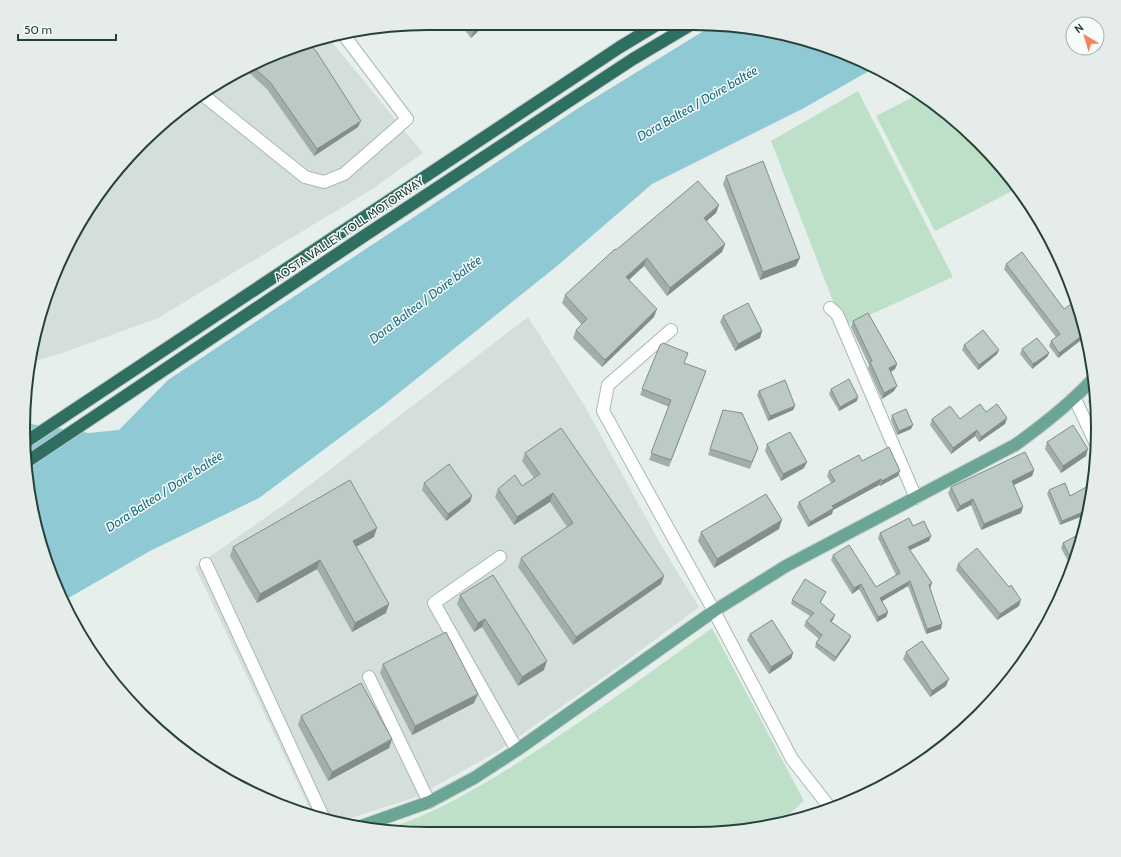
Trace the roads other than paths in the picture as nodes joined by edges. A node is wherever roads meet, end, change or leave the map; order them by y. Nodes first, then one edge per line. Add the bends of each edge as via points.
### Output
1 (648, 30) edge
2 (682, 30) edge
3 (347, 39) edge
4 (206, 98) edge
5 (830, 308) dead end
6 (671, 330) dead end
7 (1089, 384) edge
8 (1075, 399) junction
9 (1091, 433) edge
10 (30, 439) edge
11 (31, 458) edge
12 (916, 498) junction
13 (500, 557) dead end
14 (206, 564) dead end
15 (714, 611) junction
16 (369, 678) dead end
17 (518, 750) junction
18 (429, 802) junction
19 (826, 804) edge
20 (321, 812) edge
21 (370, 823) edge

1 - 10 highway, AOSTA VALLEY TOLL MOTORWAY
2 - 11 highway, AOSTA VALLEY TOLL MOTORWAY via 366,234
3 - 4 street via 407,119 344,174 324,182 305,177
5 - 12 street via 837,314
6 - 15 street via 608,385 603,411
7 - 8 main road
8 - 9 street
8 - 12 main road via 1015,446
12 - 15 main road via 786,566
13 - 17 street via 434,603
14 - 20 street
15 - 17 main road
15 - 19 street via 792,760
16 - 18 street
17 - 18 main road
18 - 21 main road

